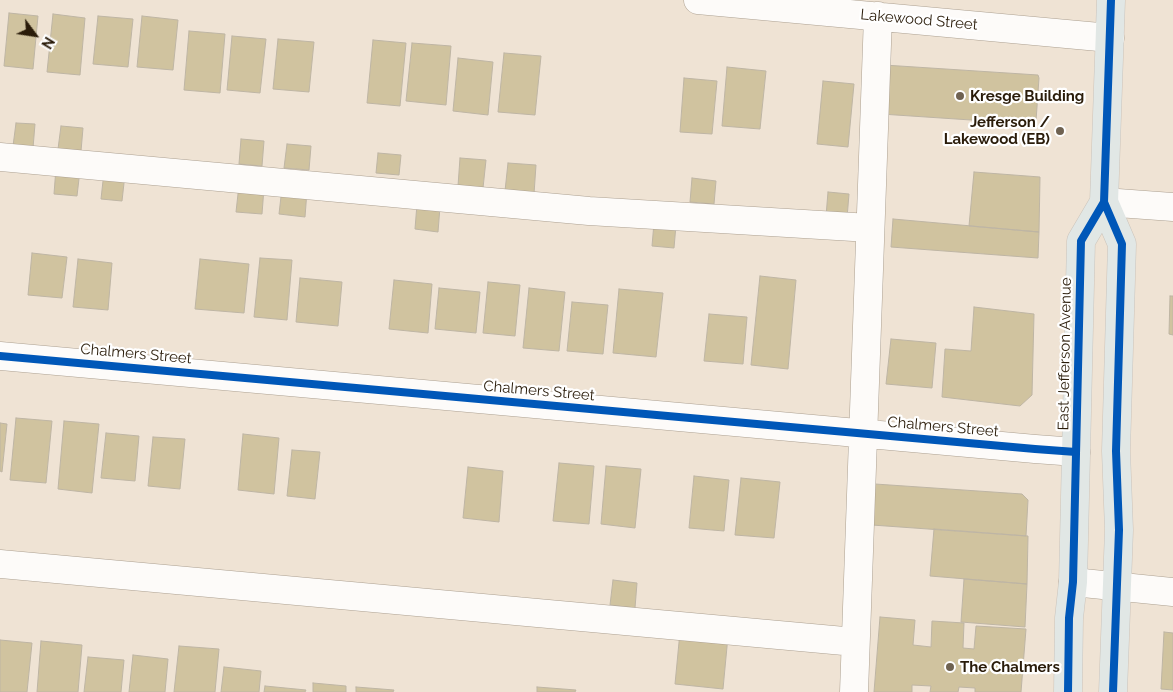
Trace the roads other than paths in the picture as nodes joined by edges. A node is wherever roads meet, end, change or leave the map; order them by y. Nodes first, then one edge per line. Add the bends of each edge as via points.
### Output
1 (698, 0) edge
2 (1111, 0) edge
3 (909, 9) edge
4 (878, 16) junction
5 (1110, 38) junction
6 (0, 157) edge
7 (1104, 202) junction
8 (1173, 207) edge
9 (870, 228) junction
10 (0, 356) edge
11 (863, 434) junction
12 (1076, 452) junction
13 (0, 564) edge
14 (1073, 582) junction
15 (1118, 587) junction
16 (1173, 592) edge
17 (855, 642) junction
18 (854, 692) edge
19 (1068, 692) edge
20 (1113, 692) edge

1 - 4 street, Lakewood Street
2 - 5 main road, East Jefferson Avenue
3 - 4 street, Lakewood Street
3 - 5 street, Lakewood Street
4 - 9 street
5 - 7 main road, East Jefferson Avenue
6 - 9 street via 589,211
7 - 8 street
7 - 12 main road, East Jefferson Avenue via 1081,241
7 - 15 main road, East Jefferson Avenue via 1122,244 1116,451
9 - 11 street
10 - 11 street, Chalmers Street
11 - 12 street, Chalmers Street
11 - 17 street
12 - 14 main road, East Jefferson Avenue
13 - 17 street
14 - 15 street
14 - 19 main road, East Jefferson Avenue
15 - 16 street
15 - 20 main road, East Jefferson Avenue
17 - 18 street

